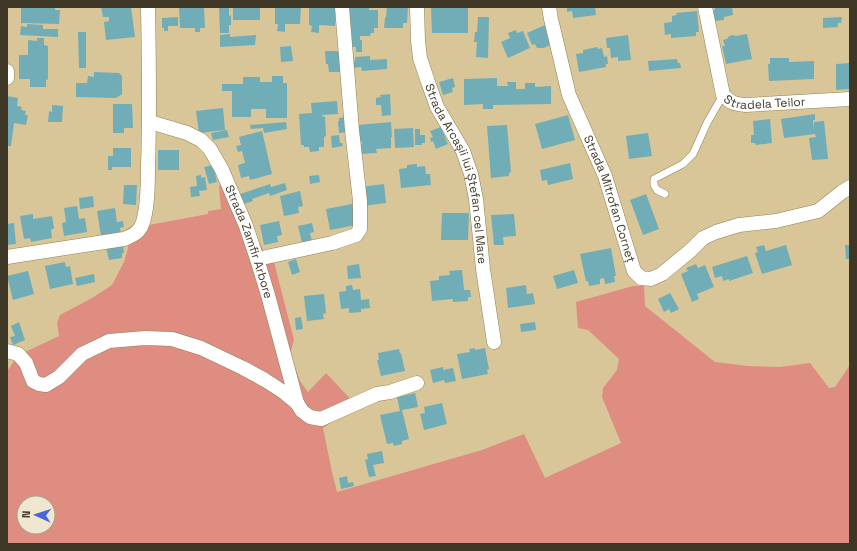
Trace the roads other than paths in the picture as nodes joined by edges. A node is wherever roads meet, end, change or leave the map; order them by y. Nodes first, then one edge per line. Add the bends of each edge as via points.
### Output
1 (148, 7) edge
2 (342, 7) edge
3 (417, 7) edge
4 (549, 7) edge
5 (705, 7) edge
6 (7, 71) edge
7 (7, 78) edge
8 (723, 95) junction
9 (850, 99) edge
10 (150, 122) junction
11 (850, 187) edge
12 (665, 194) dead end
13 (7, 257) edge
14 (257, 259) junction
15 (494, 342) dead end
16 (7, 351) edge
17 (417, 383) dead end
18 (297, 403) junction

1 - 10 street
2 - 14 street via 360,201 360,230 356,235 332,243
3 - 15 street, Strada Arcașii lui Ștefan cel Mare via 420,58 437,107 463,151 471,174
4 - 11 street, Strada Mitrofan Corneț via 569,95 605,176 634,271 641,278 651,279 662,274 703,238 716,232 739,225 776,222 818,211
5 - 8 street, Stradela Teilor
6 - 7 street
8 - 9 street, Stradela Teilor via 736,104
8 - 12 lane via 693,154 683,164 654,179 657,190
10 - 13 street via 145,212 141,227 135,234 124,239
10 - 14 street, Strada Zamfir Arbore via 187,133 201,140 210,149 243,219
14 - 18 street, Strada Zamfir Arbore
16 - 18 street via 18,354 26,363 33,381 46,384 59,377 82,354 109,341 172,339 201,348 243,368
17 - 18 street via 377,394 320,419 310,417

